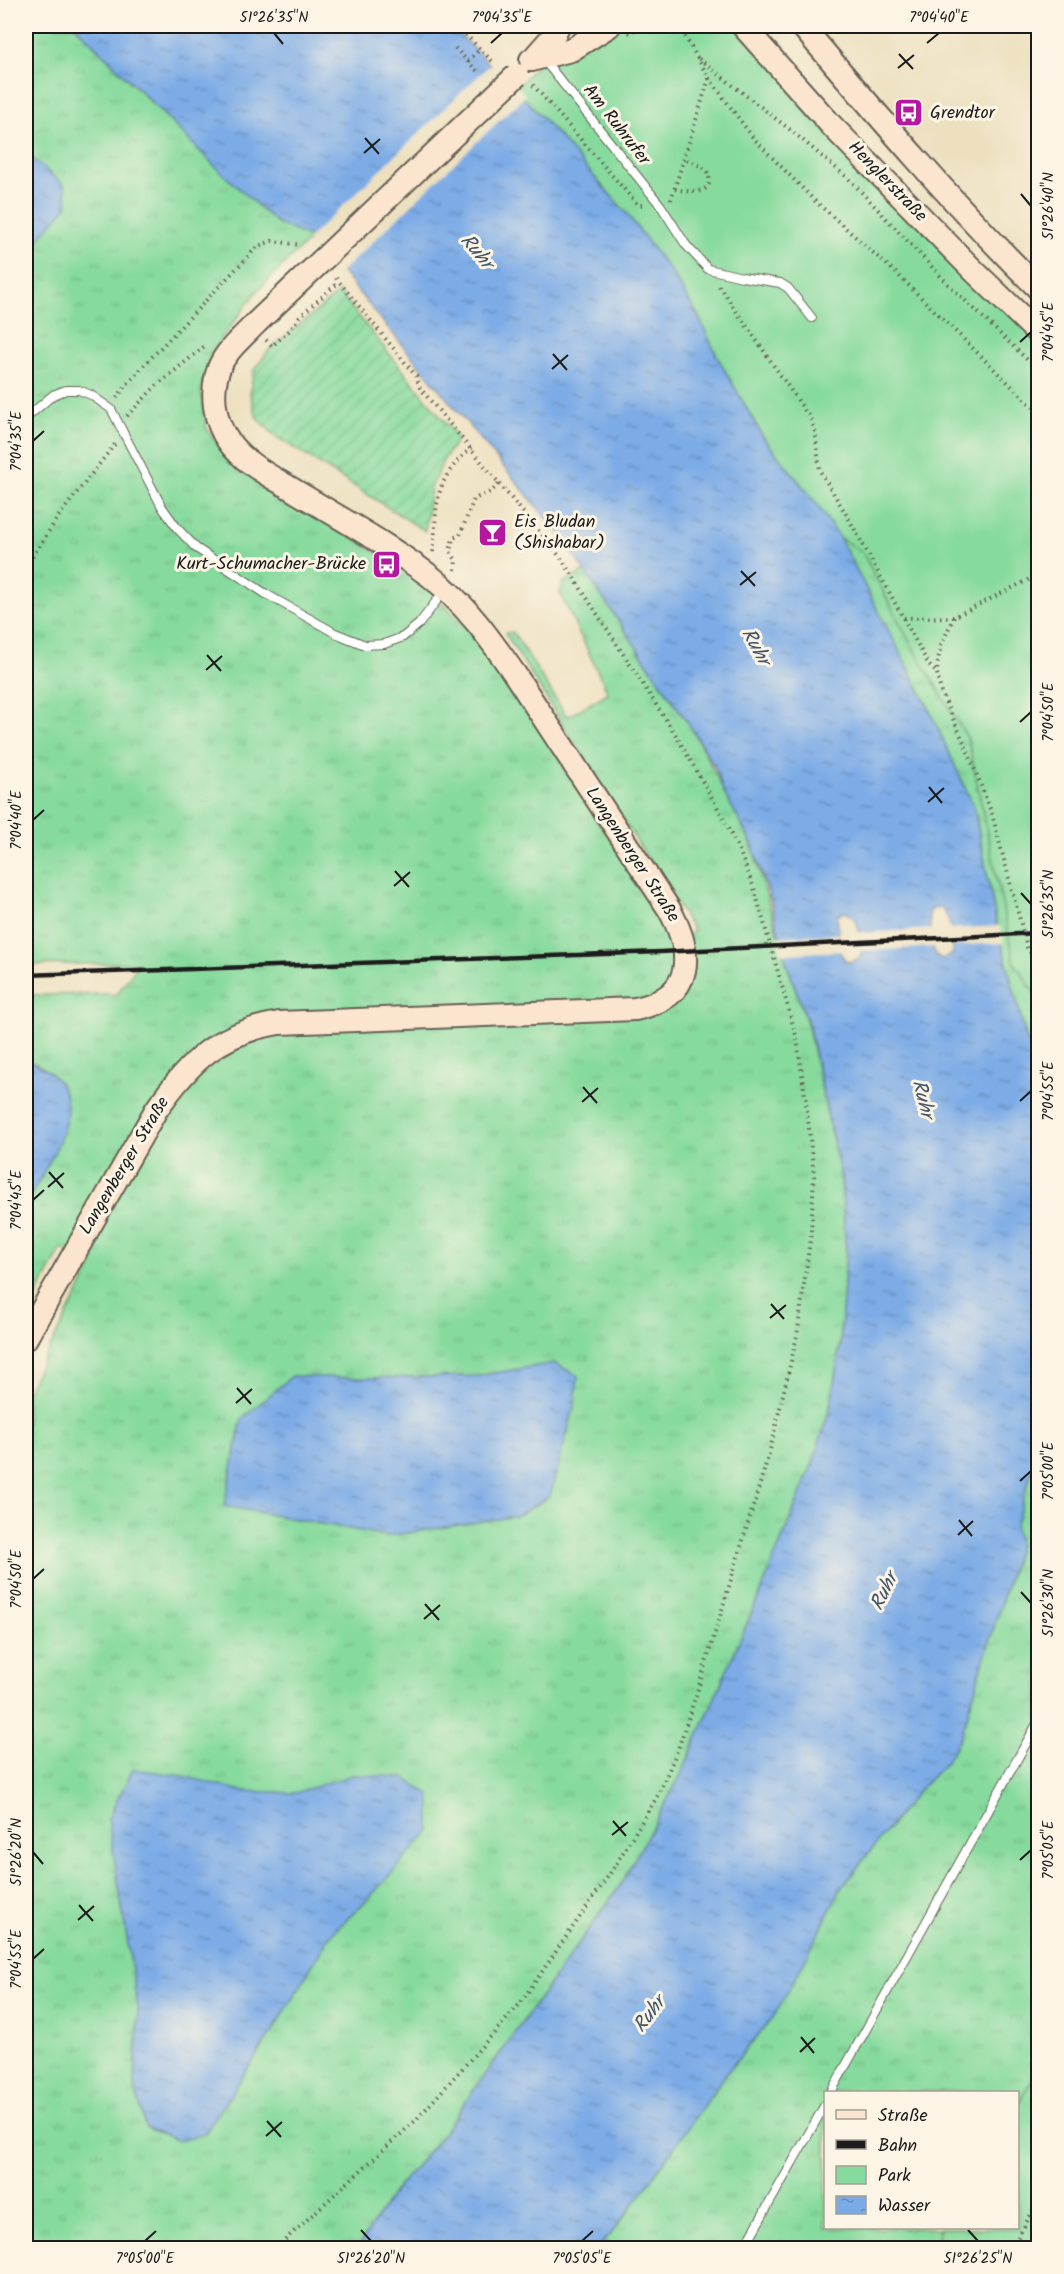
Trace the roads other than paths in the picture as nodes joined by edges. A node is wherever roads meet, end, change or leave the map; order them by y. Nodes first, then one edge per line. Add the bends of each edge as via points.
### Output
1 (609, 26) edge
2 (743, 26) edge
3 (802, 26) edge
4 (560, 29) edge
5 (528, 65) junction
6 (1038, 155) edge
7 (1038, 168) edge
8 (1038, 288) edge
9 (812, 318) dead end
10 (1038, 333) edge
11 (26, 418) edge
12 (438, 583) junction
13 (26, 1338) edge
14 (1038, 1722) edge
15 (832, 2091) edge
16 (824, 2105) edge
17 (744, 2248) edge

1 - 5 main road via 571,50
2 - 10 main road, Henglerstraße via 832,126
3 - 8 main road, Henglerstraße via 893,134
4 - 5 main road
5 - 9 lane, Am Ruhrufer via 556,72 708,269 780,284 788,288
5 - 12 main road, Langenberger Straße, bridge via 255,324 227,354 217,377 215,406 220,426 228,441 253,465 392,550
6 - 7 lane
11 - 12 lane via 66,390 85,392 111,409 162,507 196,548 335,633 365,645 403,637 419,624
12 - 13 main road, Langenberger Straße via 478,625 516,676 669,909 685,946 686,963 681,978 663,998 635,1009 279,1023 247,1029 228,1038 197,1060 156,1110
14 - 15 lane
16 - 17 lane

